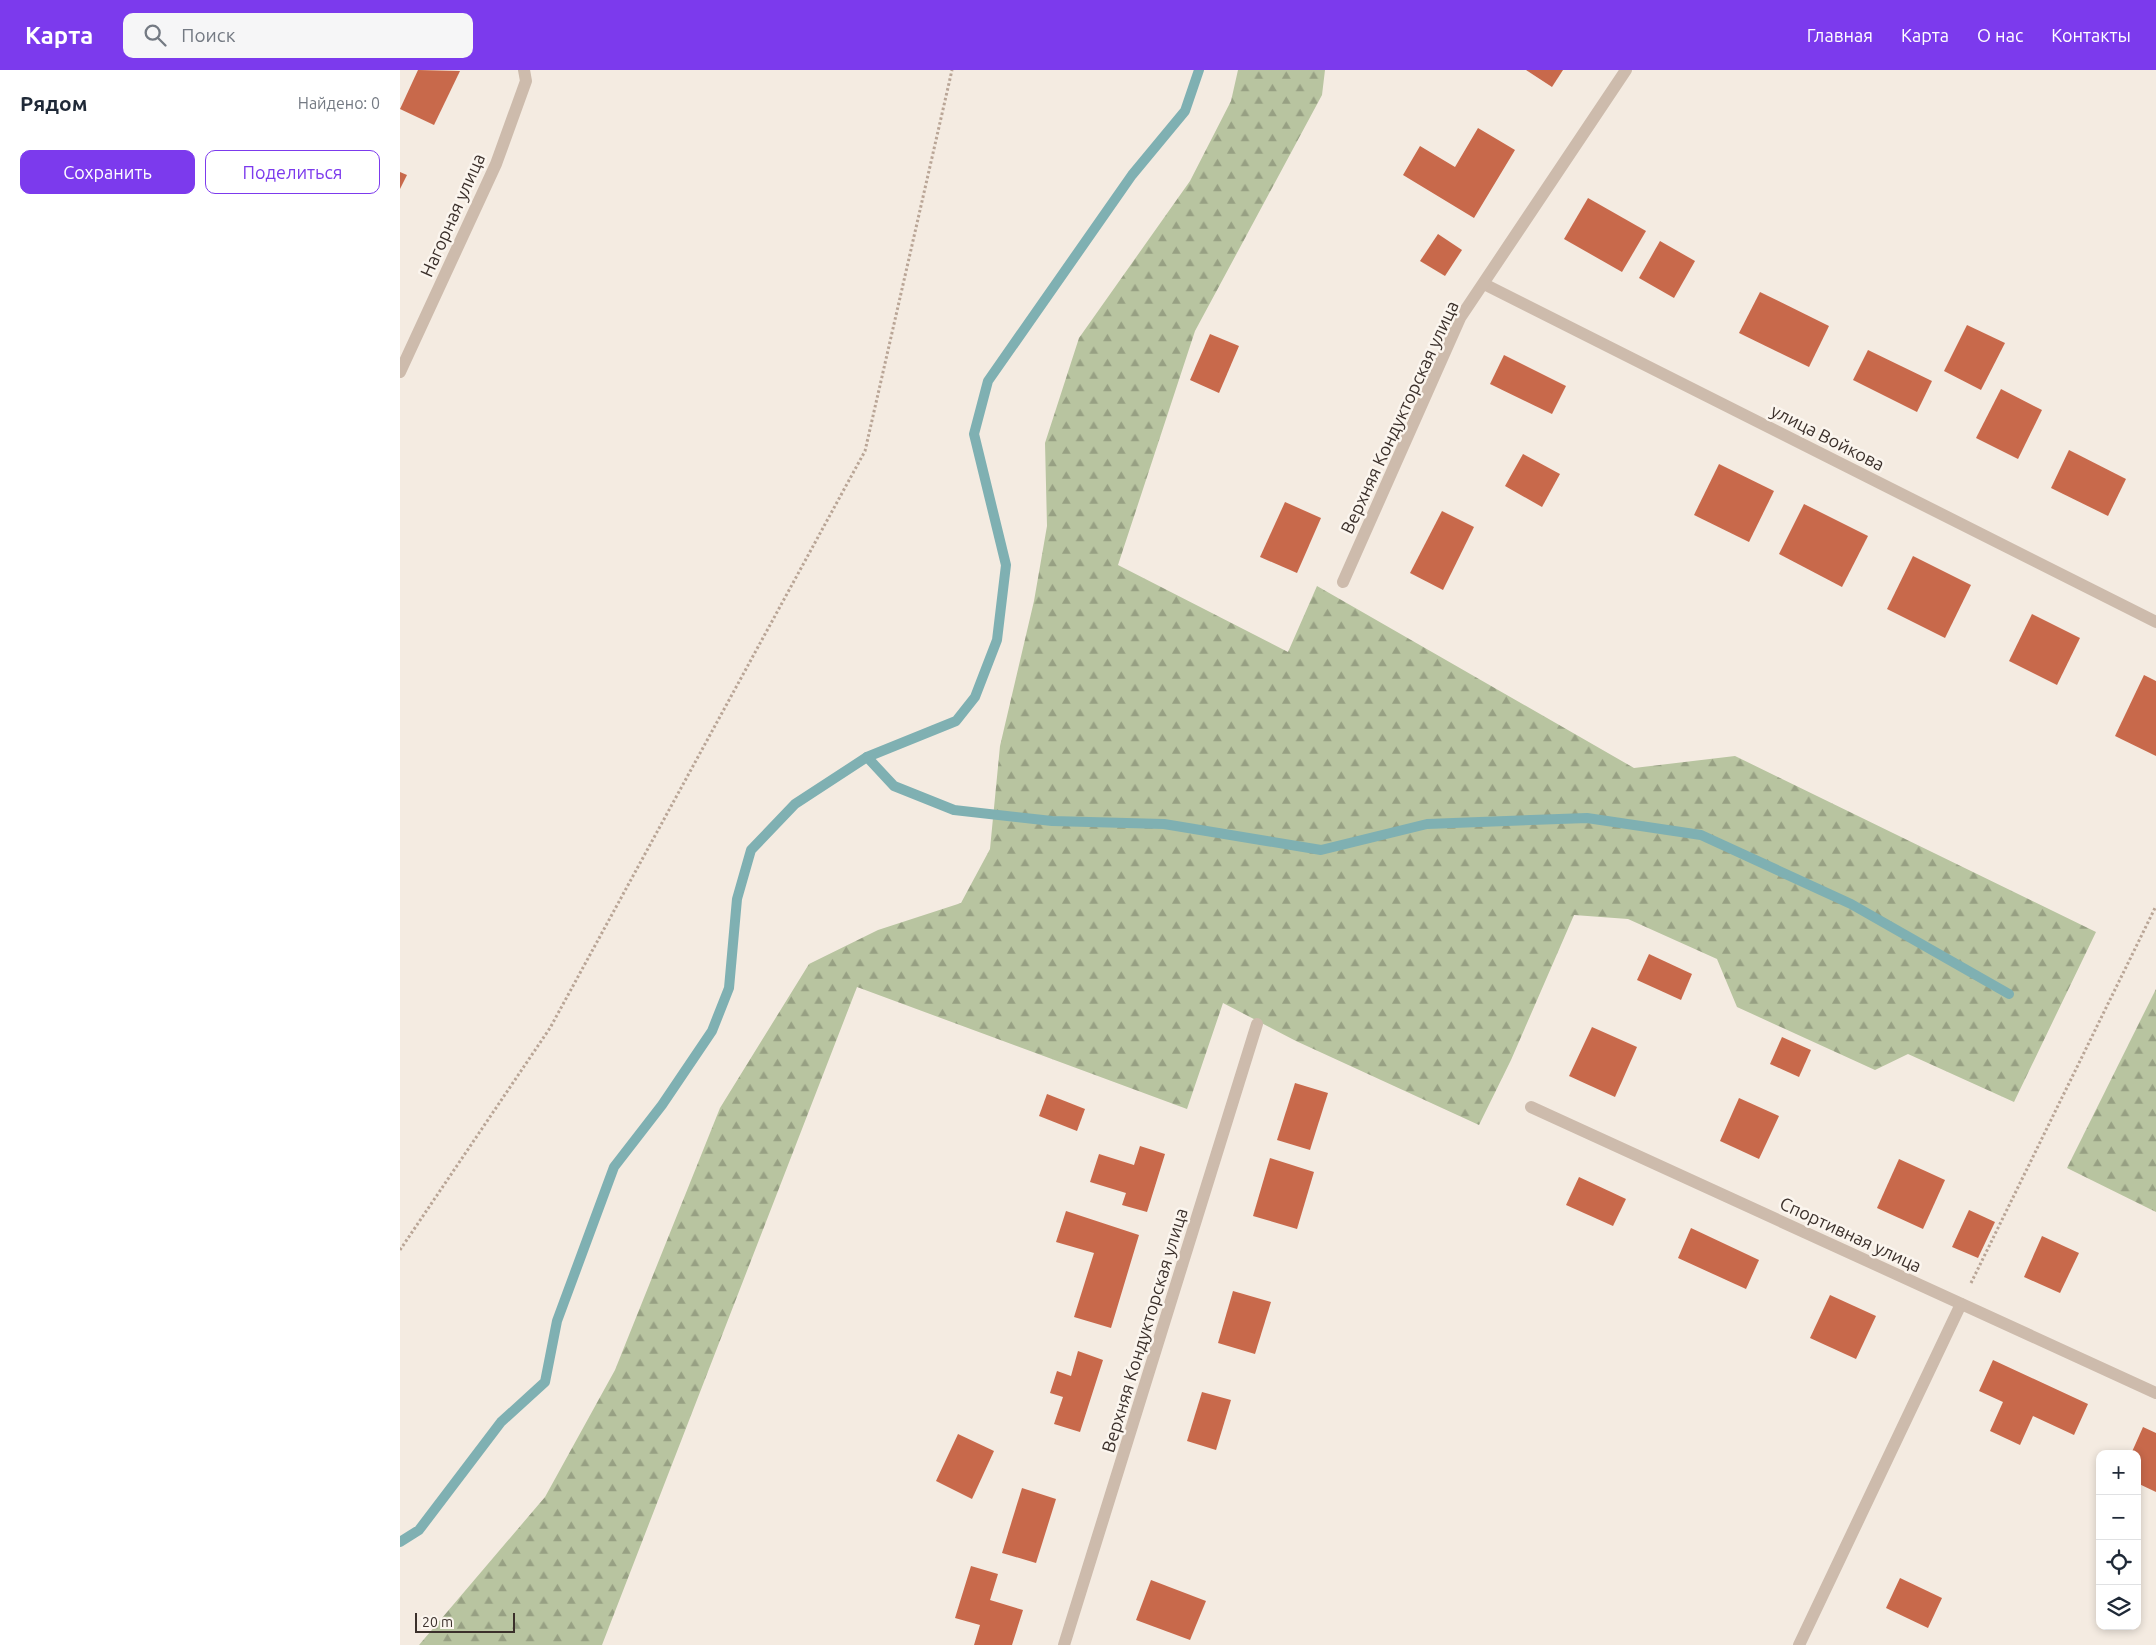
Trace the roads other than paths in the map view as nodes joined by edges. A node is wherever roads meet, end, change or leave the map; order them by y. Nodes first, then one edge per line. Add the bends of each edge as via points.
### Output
1 (524, 70) edge
2 (1626, 70) edge
3 (1484, 284) junction
4 (400, 372) edge
5 (1344, 582) dead end
6 (2156, 622) edge
7 (1256, 1024) dead end
8 (1531, 1107) dead end
9 (1961, 1304) junction
10 (2156, 1393) edge
11 (1064, 1645) edge
12 (1799, 1645) edge

1 - 4 street, Нагорная улица via 526,81 496,164
2 - 3 street, Верхняя Кондукторская улица
3 - 5 street, Верхняя Кондукторская улица via 1460,318
3 - 6 street, улица Войкова
7 - 11 street, Верхняя Кондукторская улица
8 - 9 street, Спортивная улица
9 - 10 street, Спортивная улица
9 - 12 street

